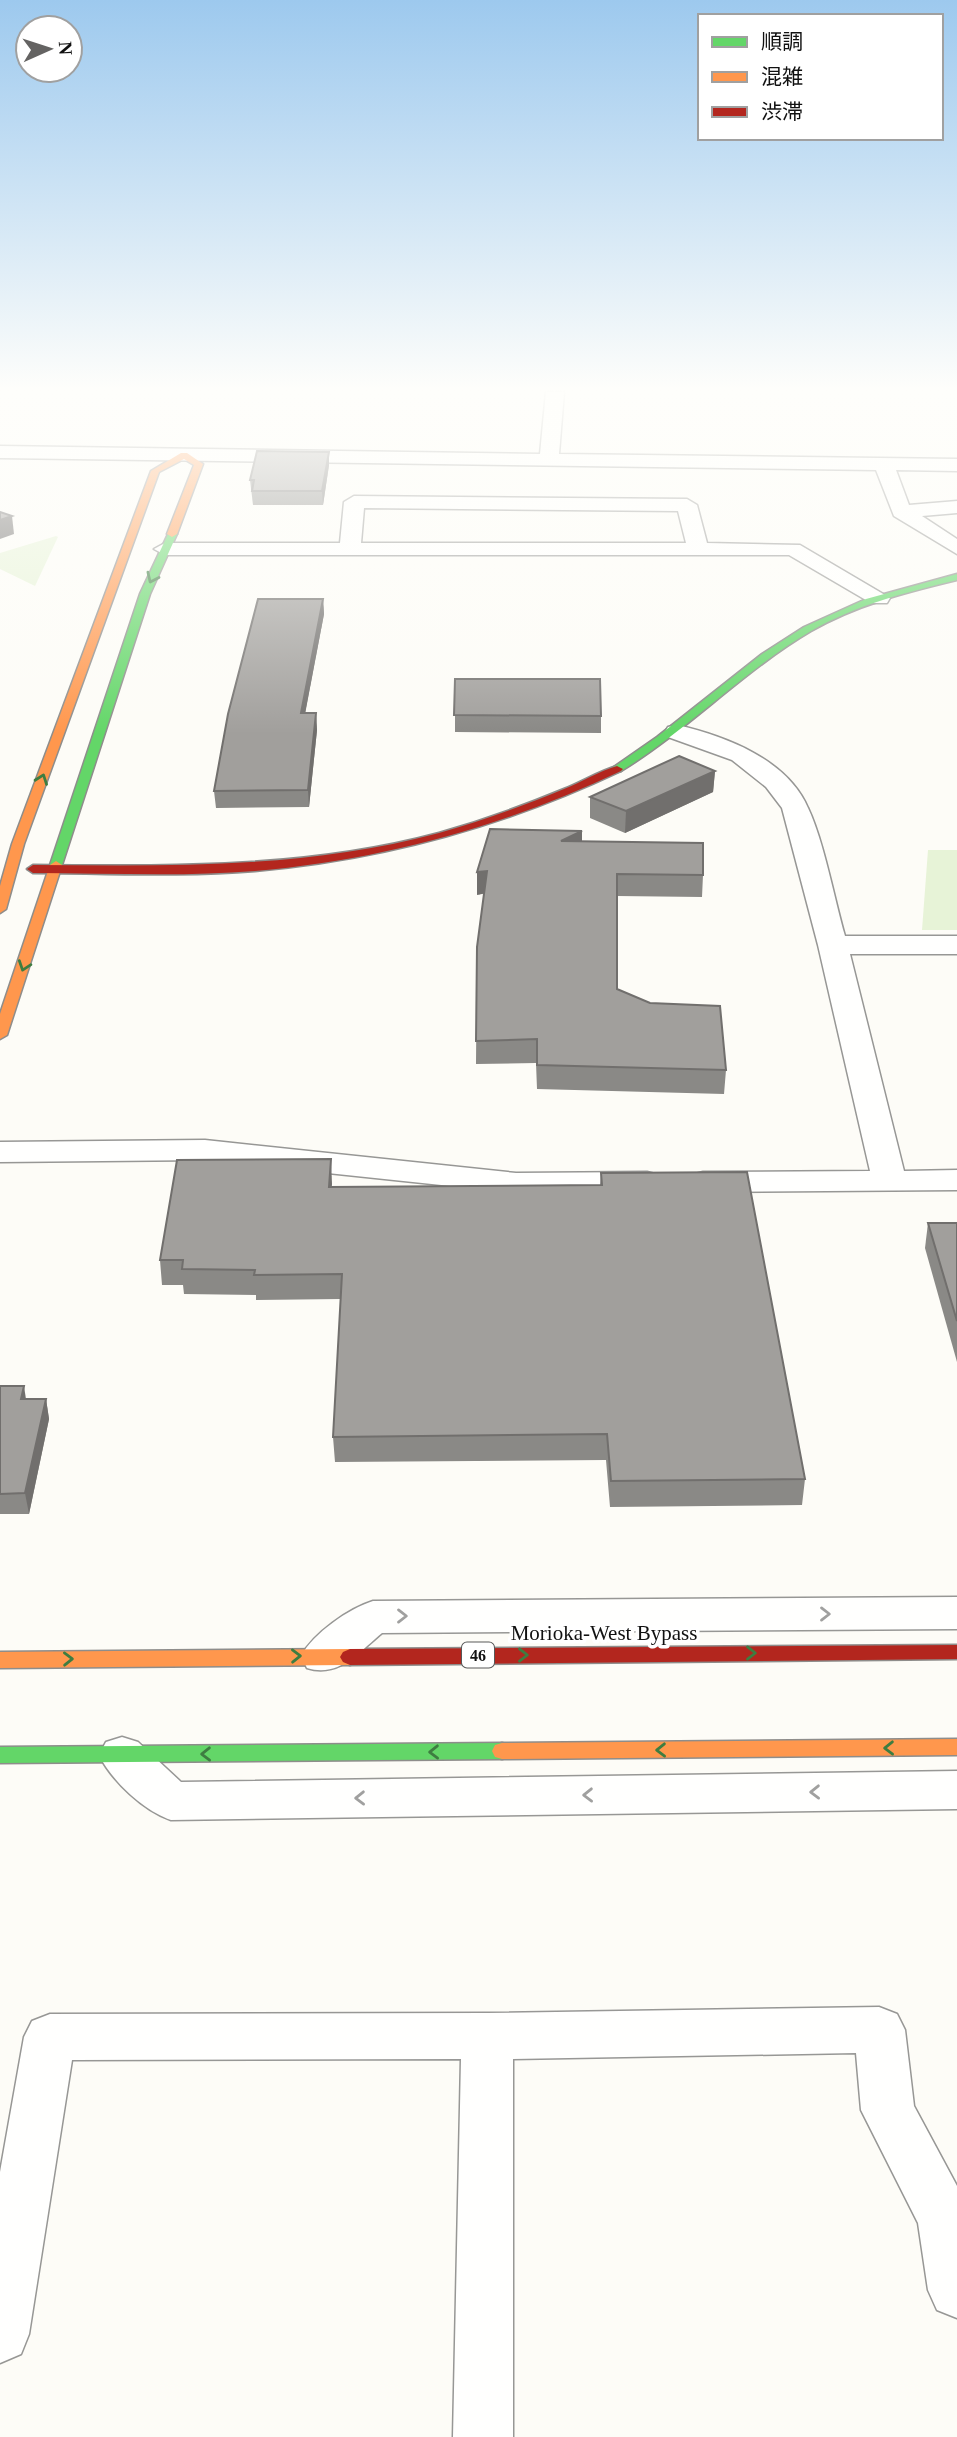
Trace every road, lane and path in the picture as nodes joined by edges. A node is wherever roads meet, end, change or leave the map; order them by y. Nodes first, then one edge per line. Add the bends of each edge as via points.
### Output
1 (142, 506) edge
2 (182, 506) edge
3 (354, 506) edge
4 (687, 506) edge
5 (899, 506) edge
6 (957, 507) edge
7 (901, 512) junction
8 (350, 548) junction
9 (957, 548) edge
10 (165, 549) junction
11 (698, 549) junction
12 (957, 577) edge
13 (879, 598) junction
14 (677, 732) junction
15 (6, 869) edge
16 (57, 869) junction
17 (0, 909) edge
18 (833, 945) junction
19 (957, 945) edge
20 (0, 1035) edge
21 (0, 1152) edge
22 (957, 1180) edge
23 (889, 1181) junction
24 (957, 1613) edge
25 (957, 1651) edge
26 (323, 1656) junction
27 (0, 1660) edge
28 (957, 1747) edge
29 (0, 1755) edge
30 (122, 1755) junction
31 (957, 1790) edge
32 (487, 2036) junction
33 (957, 2290) edge
34 (0, 2334) edge
35 (483, 2437) edge

15 -> 1 main road
2 - 10 main road
3 - 8 street
4 - 11 street
5 - 7 street
6 - 7 street
7 - 9 street
8 - 10 street
8 - 11 street
10 -> 16 main road via 145,594
11 - 13 street via 793,549
12 - 13 main road
13 - 14 main road via 816,624 765,659
14 - 16 main road via 618,770 551,801 439,837 361,853 204,870
14 - 18 street via 741,755 775,781 795,807
15 - 16 main road
15 - 17 main road
16 -> 20 main road
18 - 19 street
18 - 23 street
21 - 23 street via 205,1150 516,1183
22 - 23 street
26 -> 24 street via 373,1617
26 -> 25 main road, Morioka-West Bypass / 46
27 -> 26 main road, Morioka-West Bypass / 46
28 -> 30 main road
29 - 30 main road
31 -> 30 street via 171,1801
32 - 33 street via 879,2030 888,2110 945,2219
32 - 34 street via 50,2037
32 - 35 street

